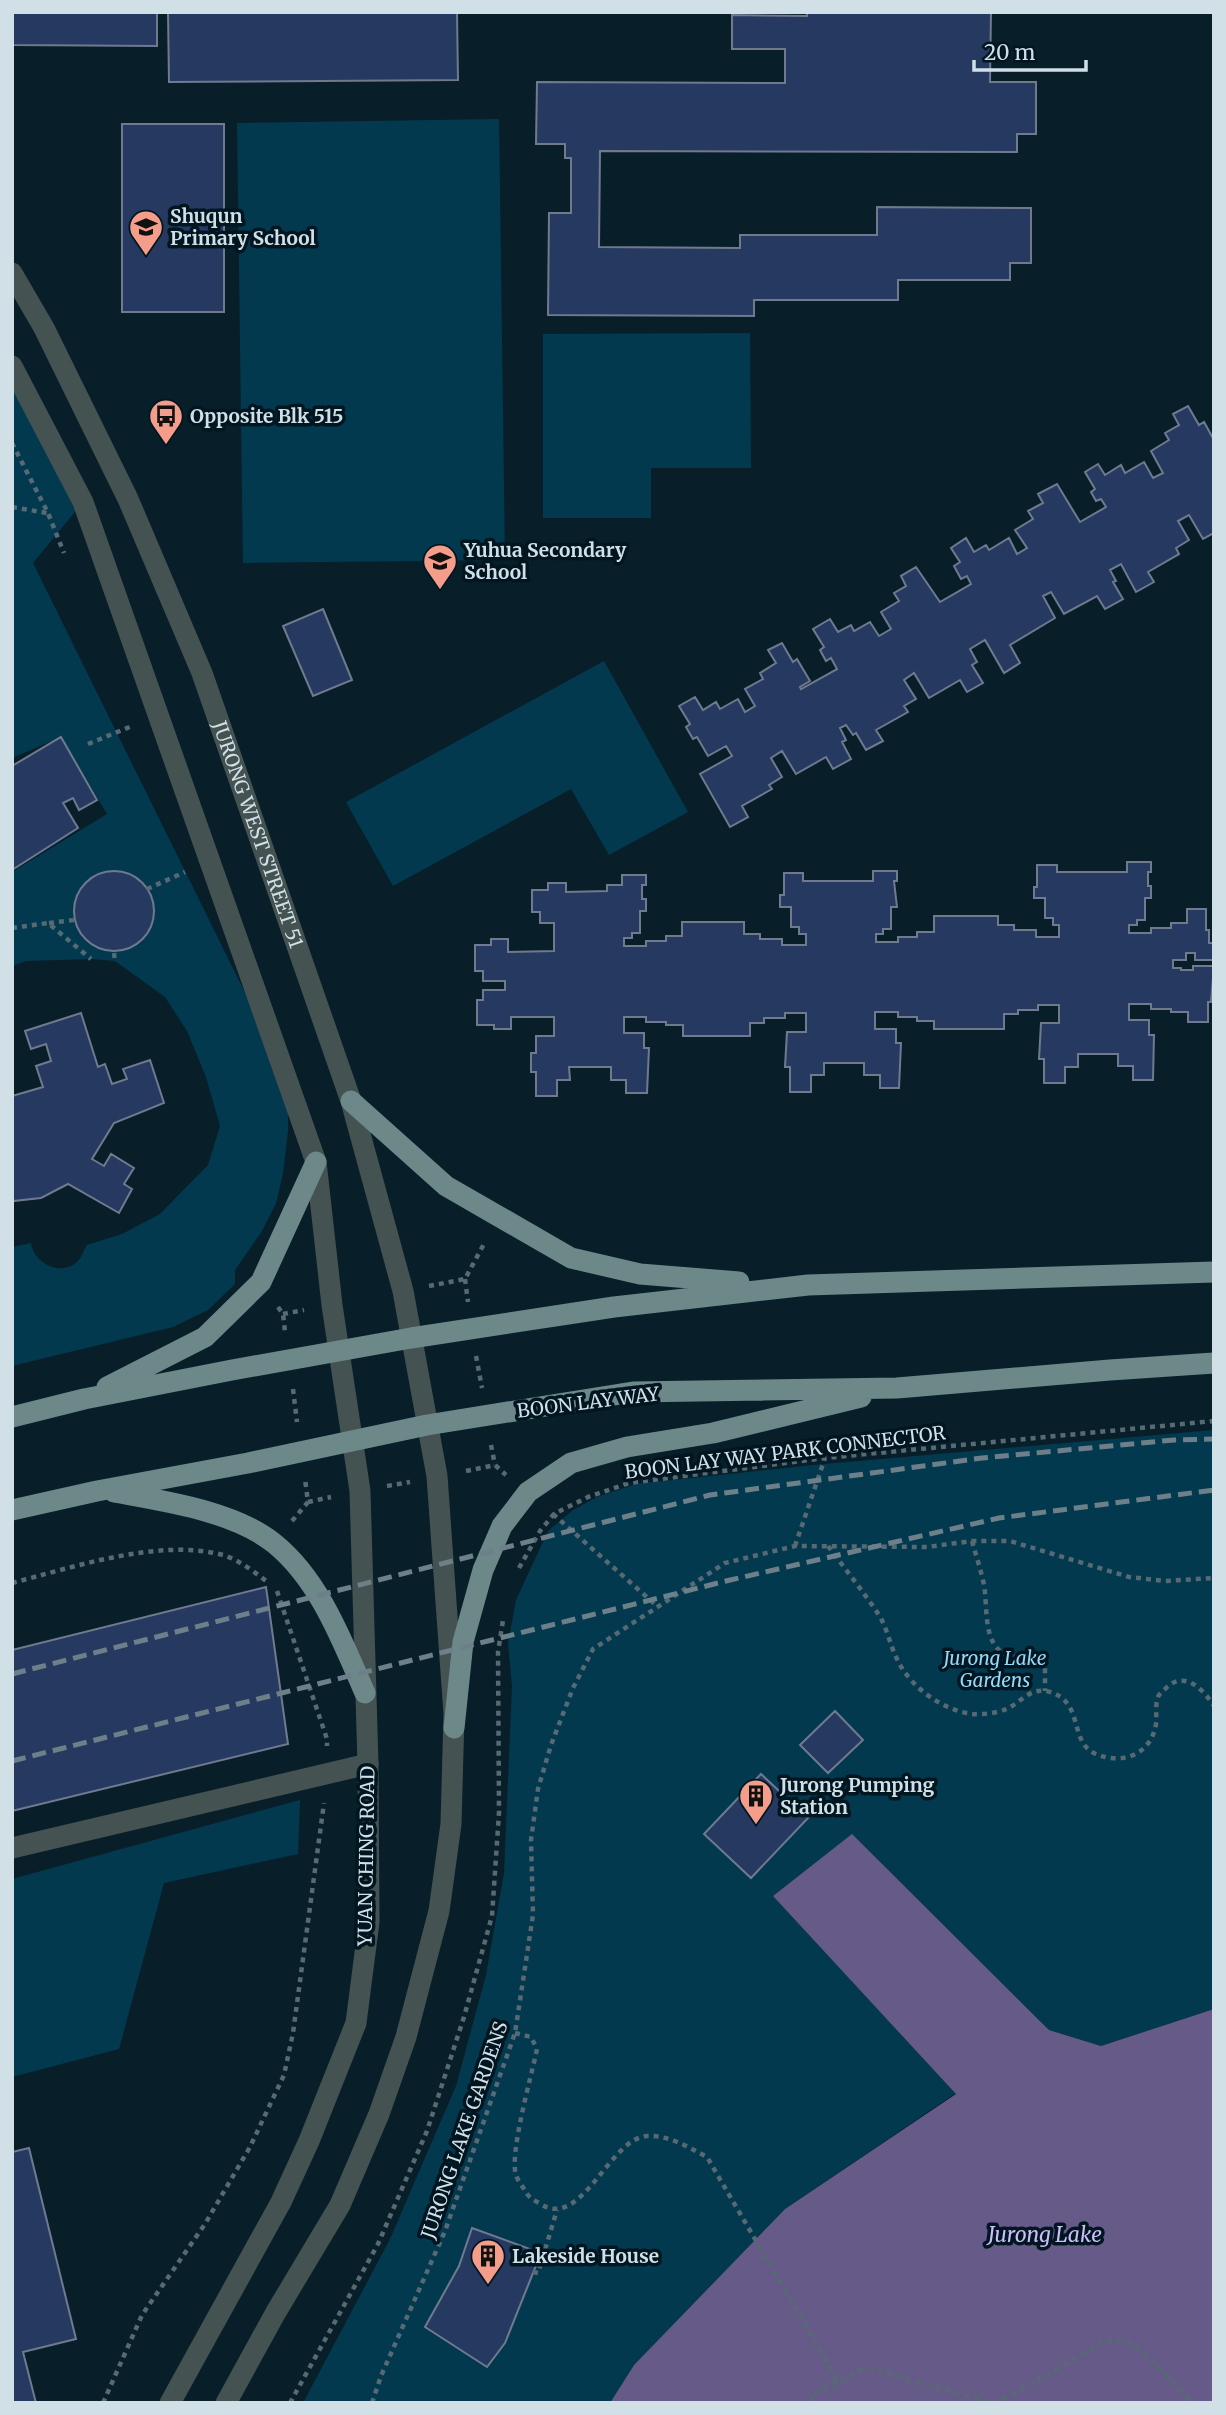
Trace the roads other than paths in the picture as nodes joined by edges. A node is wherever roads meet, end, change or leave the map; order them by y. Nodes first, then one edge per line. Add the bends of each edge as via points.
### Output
1 (12, 273) edge
2 (12, 366) edge
3 (351, 1101) junction
4 (316, 1161) junction
5 (1214, 1272) edge
6 (808, 1285) junction
7 (411, 1338) junction
8 (339, 1351) junction
9 (1214, 1363) edge
10 (897, 1388) junction
11 (84, 1399) junction
12 (12, 1417) edge
13 (427, 1425) junction
14 (352, 1441) junction
15 (97, 1490) junction
16 (12, 1510) edge
17 (365, 1693) junction
18 (454, 1728) junction
19 (368, 1764) junction
20 (12, 1848) edge
21 (170, 2403) edge
22 (226, 2403) edge

1 - 3 street, JURONG WEST STREET 51 via 128,499 202,673
2 - 4 street via 83,502
3 - 6 main road via 446,1186 571,1258 640,1274
3 - 7 street, JURONG WEST STREET 51 via 403,1291
4 - 8 street
4 - 11 main road via 261,1282 205,1337
5 - 6 main road
6 - 7 main road via 614,1307
7 - 8 main road
7 - 13 street, JURONG WEST STREET 51
8 - 11 main road
8 - 14 street, YUAN CHING ROAD
9 - 10 main road, BOON LAY WAY
10 - 13 main road, BOON LAY WAY via 633,1392
10 - 18 main road via 713,1433 627,1447 571,1463 528,1492 502,1527 484,1570 463,1642
11 - 12 main road
13 - 14 main road, BOON LAY WAY
13 - 18 street via 437,1476
14 - 15 main road, BOON LAY WAY
14 - 17 street, YUAN CHING ROAD via 360,1491
15 - 16 main road, BOON LAY WAY
15 - 17 main road via 199,1508 274,1543 300,1570 332,1619
17 - 19 street, YUAN CHING ROAD
18 - 22 street via 451,1825 439,1911 406,2037 340,2205
19 - 20 street
19 - 21 street, YUAN CHING ROAD via 369,1922 356,2023 281,2202

